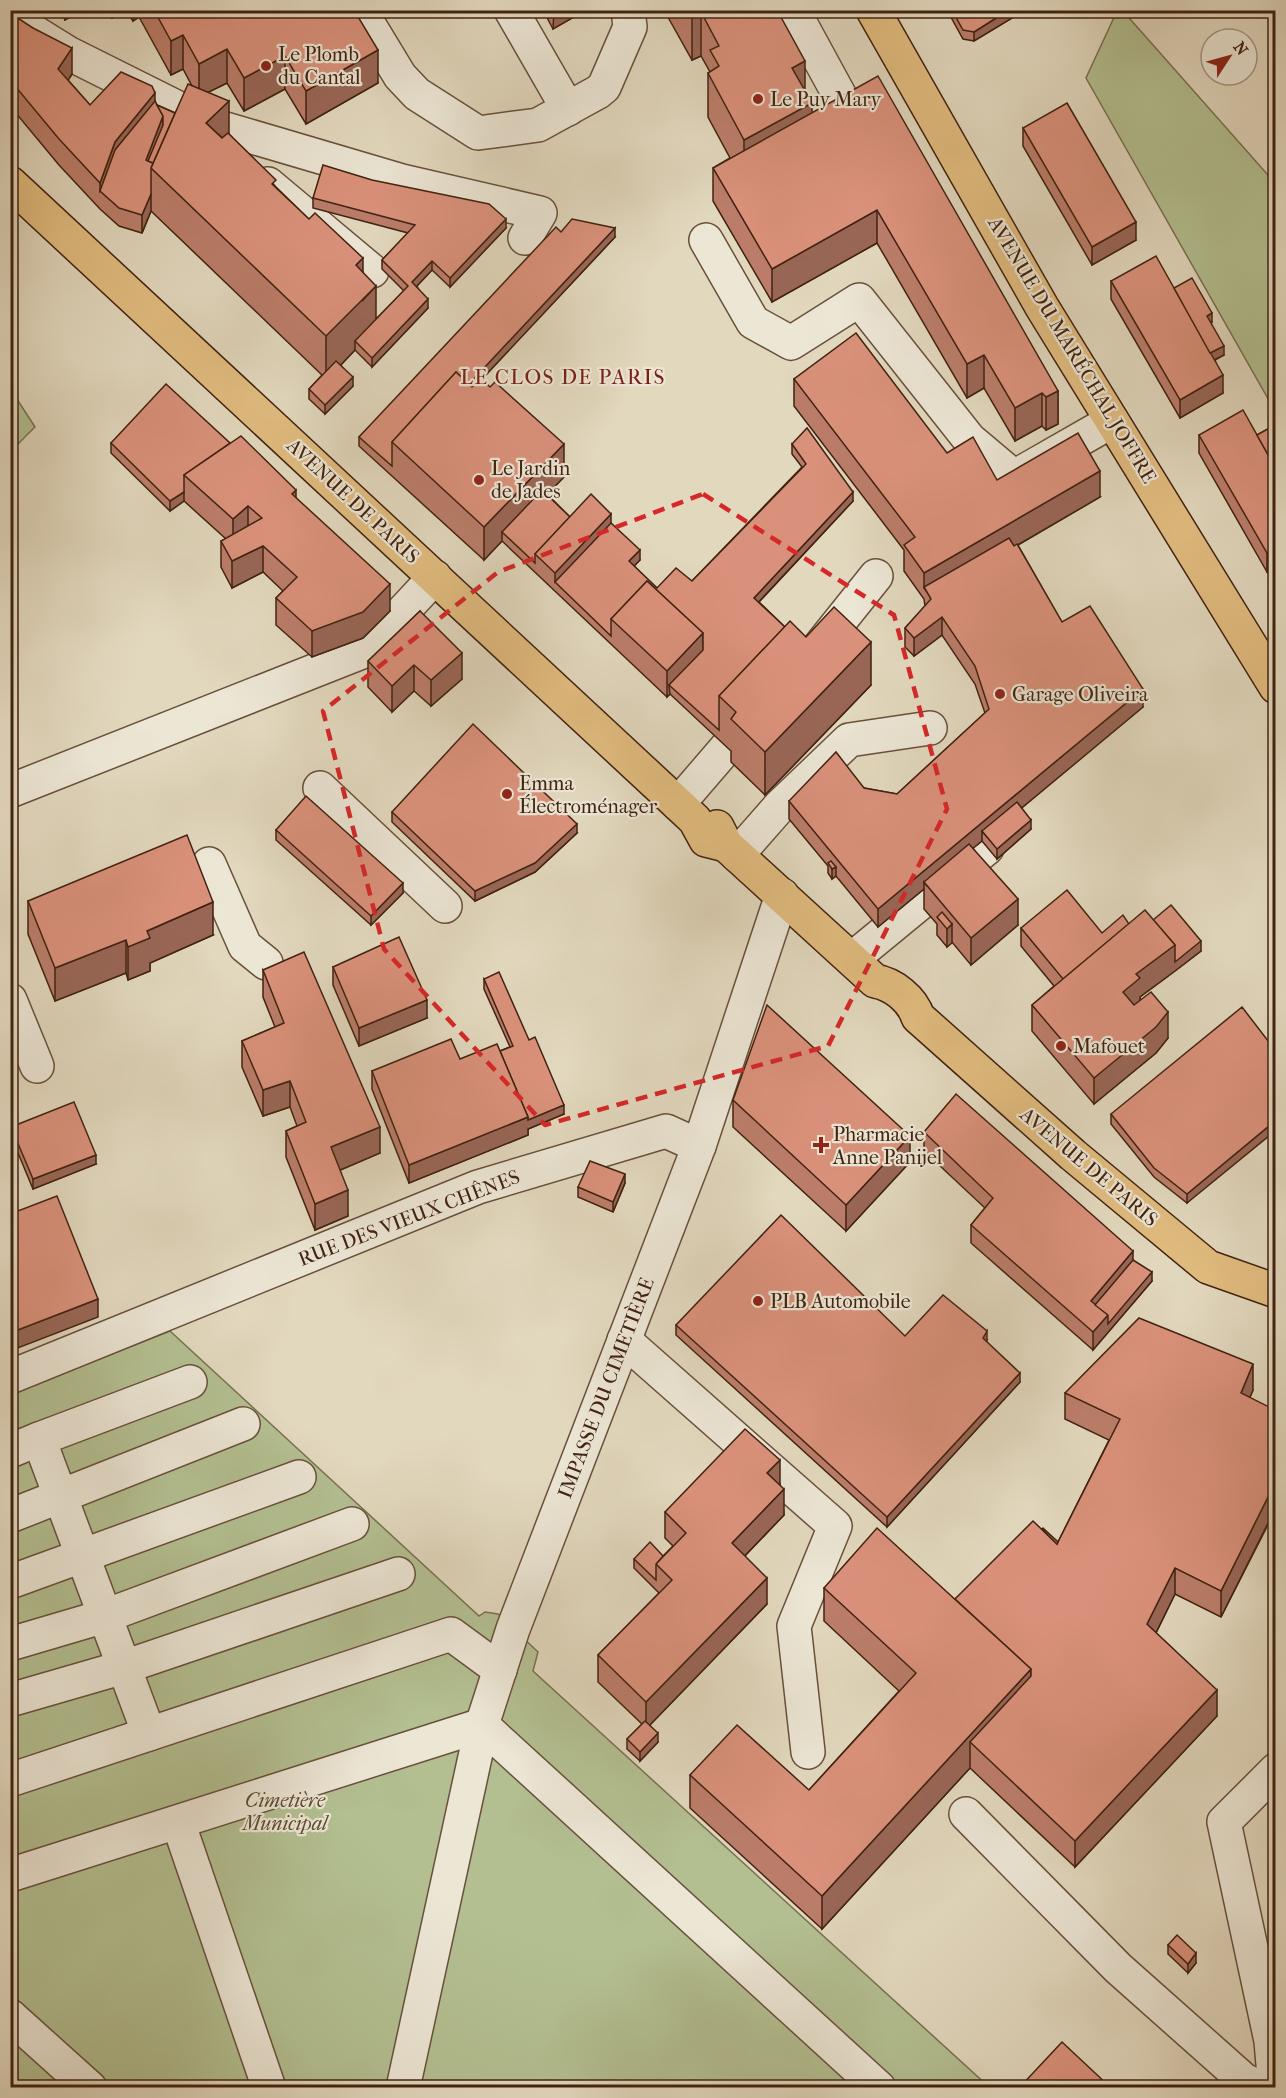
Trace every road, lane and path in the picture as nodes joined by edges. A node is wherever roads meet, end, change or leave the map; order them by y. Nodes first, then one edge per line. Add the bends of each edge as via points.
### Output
1 (360, 10) edge
2 (511, 10) edge
3 (628, 10) edge
4 (793, 10) edge
5 (873, 10) edge
6 (10, 17) edge
7 (568, 108) junction
8 (848, 111) edge
9 (239, 132) junction
10 (10, 183) edge
11 (525, 238) dead end
12 (706, 240) dead end
13 (372, 271) dead end
14 (1112, 421) junction
15 (876, 576) dead end
16 (435, 577) junction
17 (798, 673) edge
18 (1275, 687) edge
19 (930, 728) dead end
20 (727, 747) edge
21 (320, 788) dead end
22 (10, 791) edge
23 (686, 812) junction
24 (987, 848) edge
25 (731, 850) junction
26 (209, 864) dead end
27 (782, 895) junction
28 (445, 906) dead end
29 (266, 963) dead end
30 (864, 970) junction
31 (10, 1000) edge
32 (37, 1066) dead end
33 (699, 1146) junction
34 (1275, 1291) edge
35 (624, 1340) junction
36 (10, 1377) edge
37 (190, 1382) dead end
38 (243, 1424) dead end
39 (25, 1445) edge
40 (299, 1477) dead end
41 (60, 1496) junction
42 (10, 1516) edge
43 (352, 1524) dead end
44 (82, 1556) junction
45 (398, 1574) dead end
46 (10, 1582) edge
47 (105, 1616) junction
48 (10, 1644) edge
49 (124, 1667) junction
50 (500, 1670) junction
51 (10, 1700) edge
52 (482, 1725) junction
53 (149, 1734) junction
54 (808, 1752) dead end
55 (1275, 1770) edge
56 (10, 1780) edge
57 (966, 1814) dead end
58 (178, 1822) junction
59 (10, 1875) edge
60 (10, 2016) edge
61 (90, 2088) edge
62 (269, 2088) edge
63 (403, 2088) edge
64 (879, 2088) edge
65 (1261, 2088) edge
66 (1275, 2088) edge

1 - 7 street via 399,76 417,94 478,133 538,125
2 - 7 street
3 - 7 street via 630,27 604,87
4 - 8 street
5 - 14 main road, AVENUE DU MARÉCHAL JOFFRE via 1042,307
6 - 9 street via 178,118
9 - 11 street via 402,181 540,213
9 - 13 street via 247,166
10 - 16 main road, AVENUE DE PARIS
12 - 14 street via 753,322 791,343 859,300 969,439 1014,477
14 - 18 main road, AVENUE DU MARÉCHAL JOFFRE
15 - 17 street
16 - 22 street via 367,650
16 - 23 main road, AVENUE DE PARIS
19 - 25 street via 849,740
20 - 23 street
21 - 28 street
23 - 25 main road, AVENUE DE PARIS via 706,840
24 - 30 street
25 - 27 main road, AVENUE DE PARIS
26 - 29 street via 245,946
27 - 30 main road, AVENUE DE PARIS
27 - 33 street
30 - 34 main road, AVENUE DE PARIS via 878,1000 904,1021 918,1017 1072,1155 1208,1267
31 - 32 street
33 - 35 street, IMPASSE DU CIMETIÈRE
33 - 36 street, RUE DES VIEUX CHÊNES via 666,1131 478,1187
35 - 50 street, IMPASSE DU CIMETIÈRE
35 - 54 street via 835,1526 794,1626
37 - 39 street
38 - 41 street
39 - 41 street
40 - 44 street
41 - 42 street
41 - 44 street
43 - 47 street
44 - 46 street
44 - 47 street
45 - 49 street
47 - 48 street
47 - 49 street
49 - 51 street
49 - 53 street
50 - 52 street, IMPASSE DU CIMETIÈRE
50 - 53 street via 451,1634
52 - 58 street
52 - 63 street, IMPASSE DU CIMETIÈRE
52 - 64 street
53 - 56 street
55 - 66 street via 1224,1822 1271,2041
57 - 65 street via 1118,1968 1244,2080
58 - 59 street
58 - 62 street
60 - 61 street

